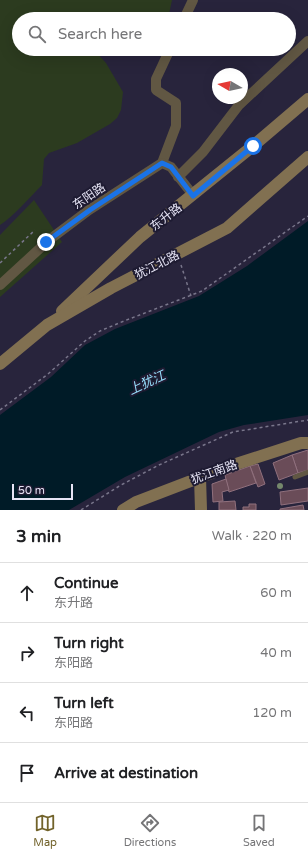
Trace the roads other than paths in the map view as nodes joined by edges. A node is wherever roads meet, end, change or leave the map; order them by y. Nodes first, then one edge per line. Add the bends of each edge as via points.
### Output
1 (193, 0) edge
2 (187, 12) edge
3 (308, 41) edge
4 (296, 52) edge
5 (167, 56) edge
6 (292, 56) edge
7 (308, 99) edge
8 (308, 157) edge
9 (162, 163) junction
10 (178, 177) junction
11 (193, 196) junction
12 (0, 285) edge
13 (47, 325) junction
14 (0, 364) edge
15 (308, 443) edge
16 (308, 472) edge
17 (200, 477) junction
18 (295, 477) dead end
19 (123, 510) edge
20 (201, 510) edge

1 - 2 street
3 - 4 street
5 - 9 street via 156,79 156,90 176,103 176,126
6 - 10 street via 239,105 203,152
7 - 11 street, 东升路
8 - 13 street, 犹江北路 via 226,228 111,288
9 - 10 street via 171,167
9 - 12 street, 东阳路 via 49,240
10 - 11 street
11 - 13 street, 东升路 via 140,237
13 - 14 street, 犹江北路
15 - 17 street, 犹江南路 via 301,443
16 - 18 lane
17 - 19 street, 犹江南路 via 136,502
17 - 20 street

